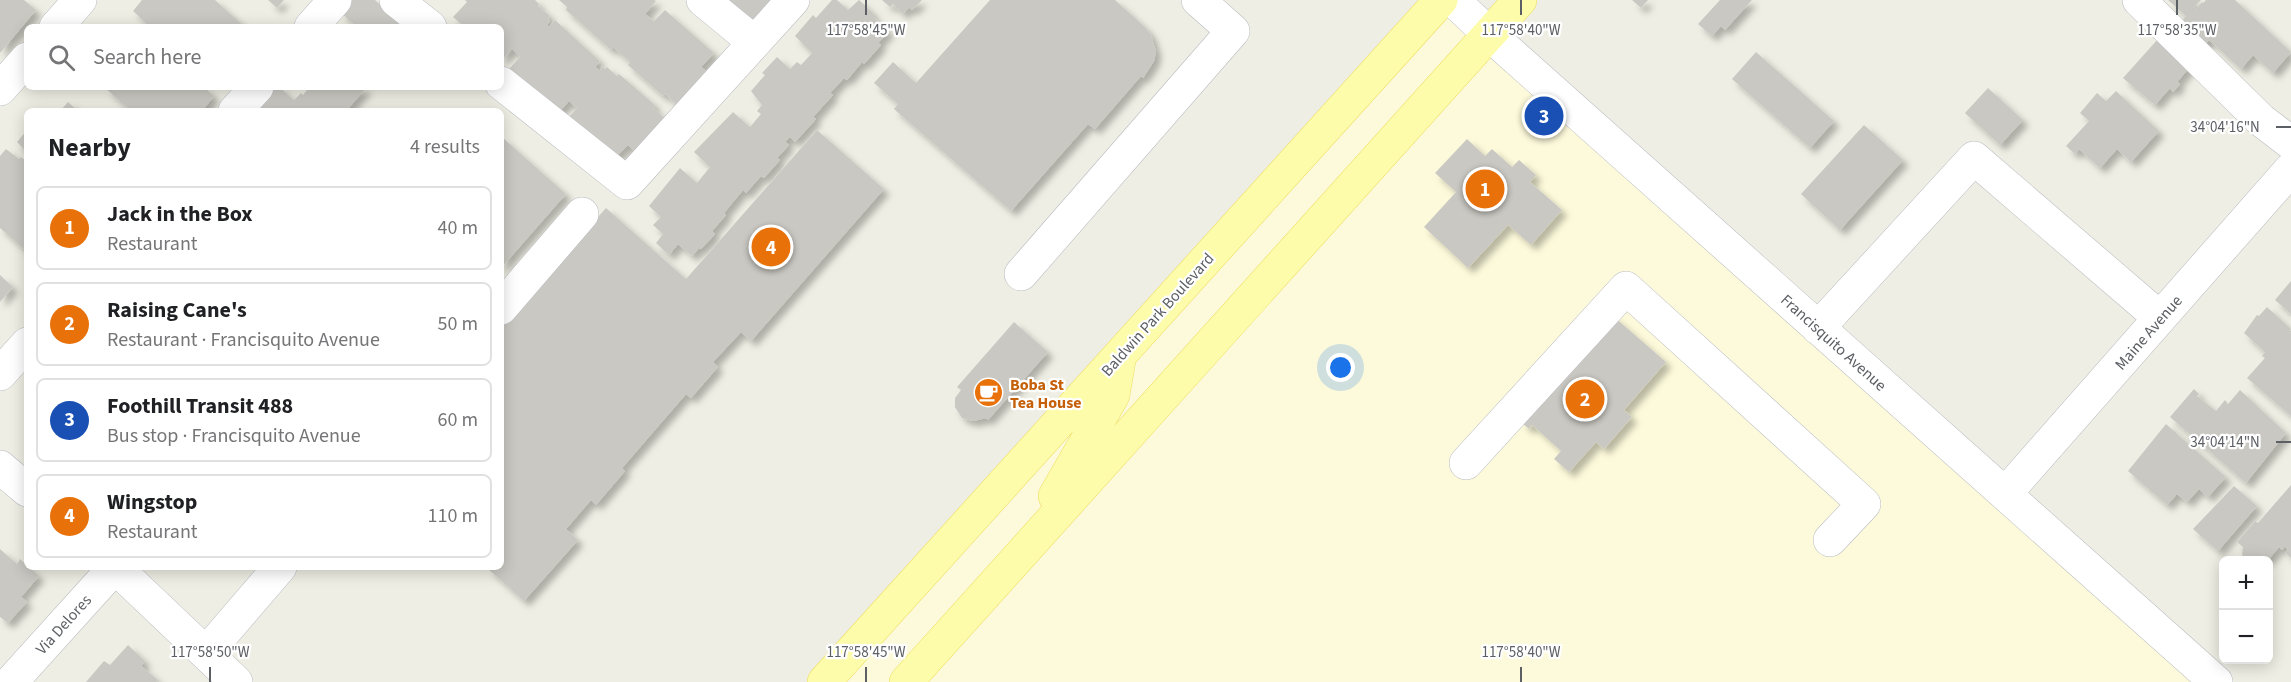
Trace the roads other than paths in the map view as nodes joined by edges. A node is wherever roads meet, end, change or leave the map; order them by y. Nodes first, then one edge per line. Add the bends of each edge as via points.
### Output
1 (80, 0) edge
2 (335, 0) edge
3 (396, 0) edge
4 (703, 0) edge
5 (793, 0) edge
6 (1198, 0) edge
7 (1441, 0) edge
8 (1453, 0) edge
9 (1520, 0) edge
10 (2139, 0) edge
11 (59, 24) edge
12 (314, 24) edge
13 (426, 24) edge
14 (1490, 35) junction
15 (754, 42) junction
16 (24, 62) edge
17 (504, 85) edge
18 (0, 89) edge
19 (254, 90) edge
20 (238, 108) edge
21 (2291, 143) edge
22 (2291, 169) edge
23 (582, 214) dead end
24 (1022, 274) dead end
25 (504, 305) edge
26 (2160, 318) junction
27 (1818, 328) junction
28 (24, 347) edge
29 (1120, 355) junction
30 (0, 374) edge
31 (1466, 463) dead end
32 (2005, 494) junction
33 (1830, 540) dead end
34 (1025, 551) junction
35 (112, 570) edge
36 (118, 570) edge
37 (277, 570) edge
38 (206, 653) junction
39 (11, 682) edge
40 (236, 682) edge
41 (824, 682) edge
42 (906, 682) edge
43 (2216, 682) edge

1 - 11 street
2 - 12 street
3 - 13 street
4 - 15 street
5 - 15 street
6 - 24 street via 1233,31
7 - 29 main road, Baldwin Park Boulevard
8 - 14 street, Francisquito Avenue
9 - 14 main road
10 - 21 street via 2261,120
14 - 27 street, Francisquito Avenue
14 - 34 main road
15 - 17 street via 627,183
16 - 18 street
19 - 20 street
22 - 26 street, Maine Avenue
23 - 25 street
26 - 27 street via 1974,158
26 - 32 street, Maine Avenue
27 - 32 street, Francisquito Avenue
28 - 30 street
29 - 34 main road via 1113,395
29 - 41 main road, Baldwin Park Boulevard
31 - 33 street via 1626,288 1864,504
32 - 43 street, Francisquito Avenue
34 - 42 main road
35 - 39 street, Via Delores
36 - 38 street
37 - 38 street
38 - 40 street

